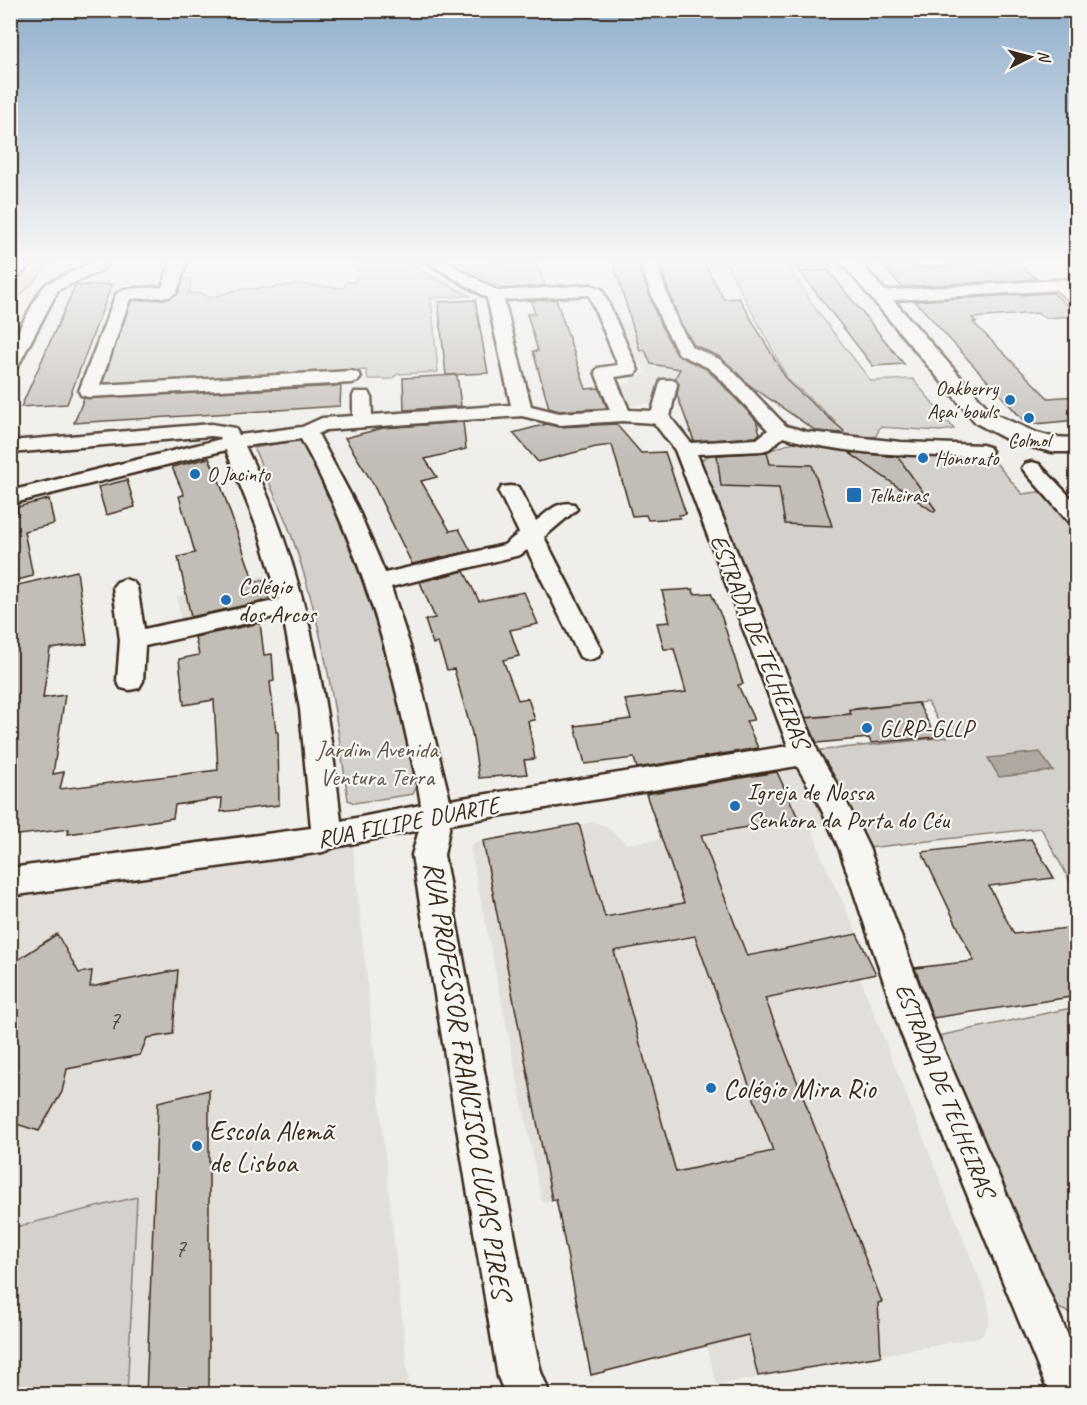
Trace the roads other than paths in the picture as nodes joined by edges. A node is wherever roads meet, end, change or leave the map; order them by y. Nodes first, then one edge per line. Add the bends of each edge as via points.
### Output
1 (29, 327) edge
2 (112, 327) edge
3 (502, 327) edge
4 (611, 327) edge
5 (672, 327) edge
6 (905, 327) edge
7 (10, 364) edge
8 (352, 377) dead end
9 (668, 384) dead end
10 (362, 396) dead end
11 (522, 410) junction
12 (622, 415) junction
13 (660, 417) junction
14 (363, 422) junction
15 (315, 428) junction
16 (779, 430) junction
17 (230, 437) junction
18 (1077, 445) edge
19 (10, 447) edge
20 (685, 449) junction
21 (982, 451) dead end
22 (1037, 456) junction
23 (1077, 459) edge
24 (510, 492) dead end
25 (10, 498) edge
26 (566, 509) dead end
27 (1077, 516) edge
28 (531, 536) junction
29 (378, 582) junction
30 (125, 587) dead end
31 (293, 604) junction
32 (133, 640) junction
33 (589, 651) dead end
34 (130, 681) dead end
35 (805, 754) junction
36 (437, 814) junction
37 (327, 836) junction
38 (10, 882) edge
39 (528, 1395) edge
40 (1071, 1395) edge

1 - 7 street
2 - 8 street via 88,391
3 - 11 street
4 - 12 street via 629,370 604,372
5 - 16 street via 685,350 713,363 730,377
6 - 22 main road via 984,418 995,439 1011,449
9 - 13 street
10 - 14 street
11 - 12 street via 559,419
11 - 14 street
12 - 13 street
13 - 20 street, ESTRADA DE TELHEIRAS
14 - 15 street
15 - 17 street
15 - 29 street
16 - 20 street via 762,445
16 - 21 street via 807,438 901,448
17 - 19 street via 211,430
17 - 25 street
17 - 31 street via 266,514
18 - 22 main road
20 - 35 street, ESTRADA DE TELHEIRAS
22 - 23 main road
22 - 27 street
24 - 28 street
26 - 28 street
28 - 29 street via 512,550
28 - 33 street
29 - 36 street via 415,708
30 - 32 street
31 - 32 street
31 - 37 street via 314,709
32 - 34 street
35 - 36 street, RUA FILIPE DUARTE
35 - 40 street, ESTRADA DE TELHEIRAS via 854,848 920,1033
36 - 37 street, RUA FILIPE DUARTE
36 - 39 street, RUA PROFESSOR FRANCISCO LUCAS PIRES via 428,855 513,1346
37 - 38 street, RUA FILIPE DUARTE

